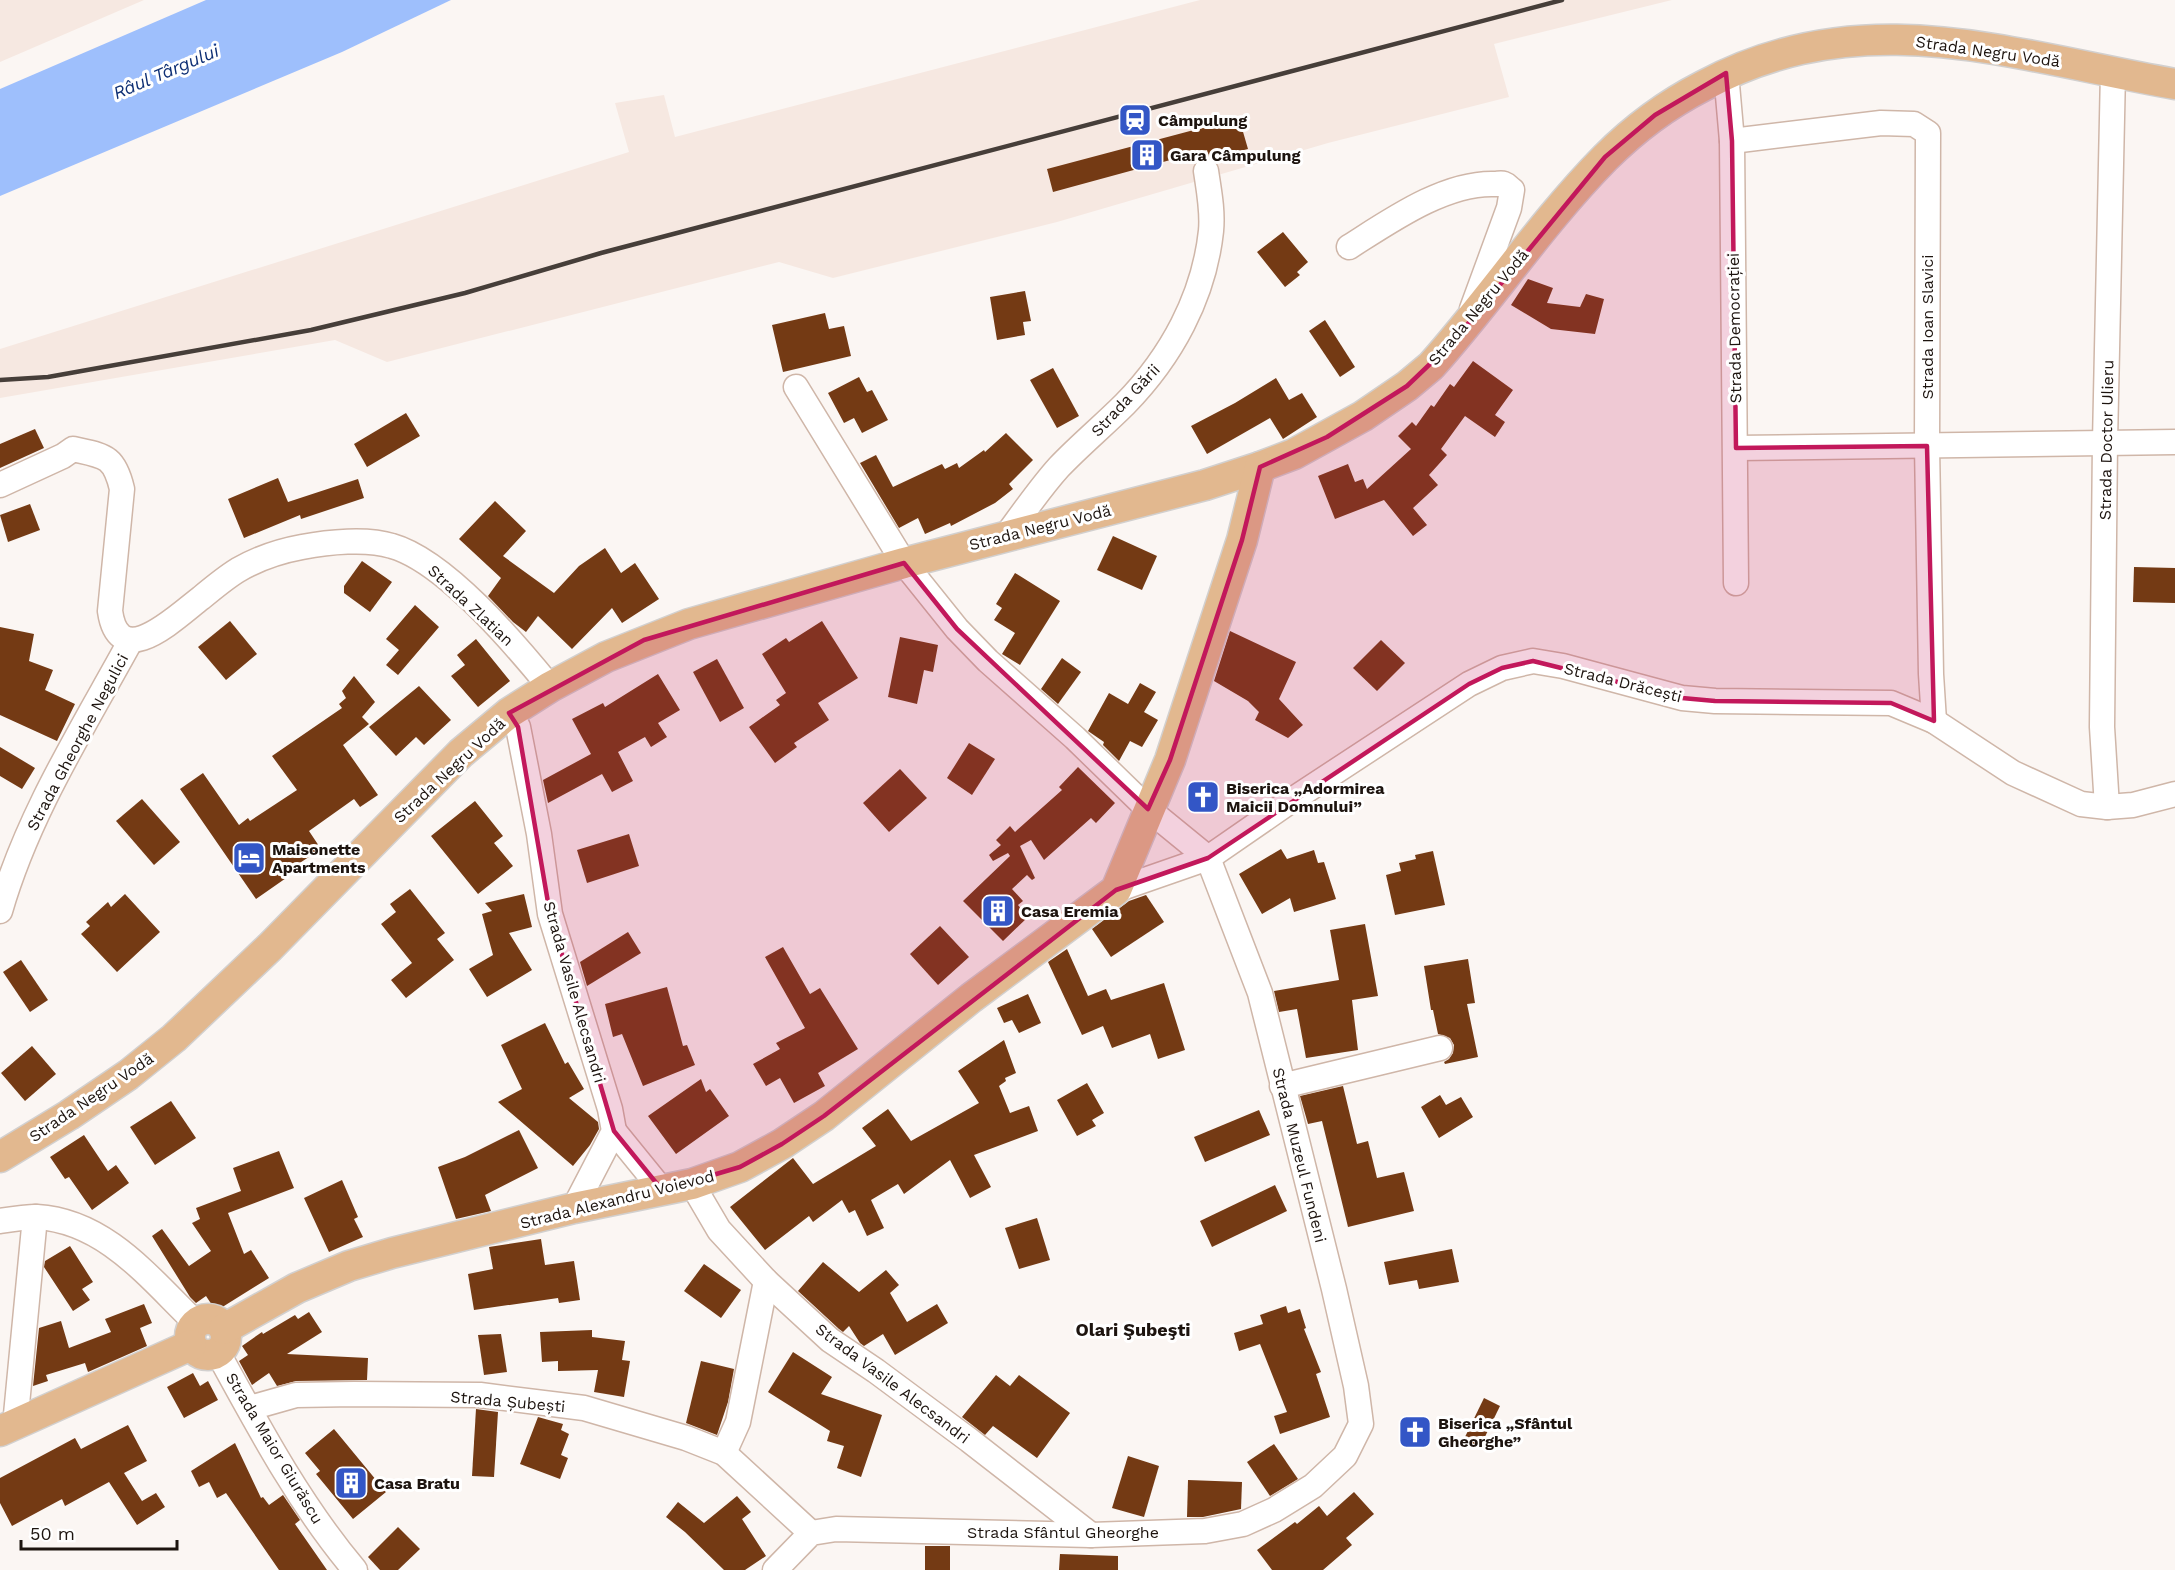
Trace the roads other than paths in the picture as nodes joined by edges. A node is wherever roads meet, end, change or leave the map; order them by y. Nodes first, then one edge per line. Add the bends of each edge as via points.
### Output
1 (2113, 72) junction
2 (1726, 73) junction
3 (2175, 84) edge
4 (1732, 141) junction
5 (1206, 171) dead end
6 (1349, 247) dead end
7 (1468, 323) junction
8 (796, 387) dead end
9 (2105, 442) junction
10 (2175, 442) edge
11 (1927, 446) junction
12 (1736, 448) junction
13 (1260, 467) junction
14 (0, 485) edge
15 (1006, 536) junction
16 (904, 562) junction
17 (1736, 583) dead end
18 (124, 637) junction
19 (550, 687) junction
20 (509, 713) junction
21 (1934, 721) junction
22 (2175, 794) edge
23 (2107, 807) junction
24 (1148, 808) junction
25 (1208, 858) junction
26 (1116, 890) junction
27 (0, 911) edge
28 (1440, 1047) dead end
29 (1282, 1086) junction
30 (615, 1131) junction
31 (0, 1157) edge
32 (692, 1184) junction
33 (662, 1190) junction
34 (574, 1208) junction
35 (35, 1217) junction
36 (0, 1221) edge
37 (766, 1281) junction
38 (207, 1338) junction
39 (250, 1408) junction
40 (8, 1428) edge
41 (724, 1453) junction
42 (1345, 1456) joint
43 (811, 1533) junction
44 (1091, 1535) junction
45 (355, 1570) edge
46 (775, 1570) edge

1 - 2 main road, Strada Negru Vodă via 1956,43 1874,39 1796,49
1 - 3 main road, Strada Negru Vodă
1 - 9 street, Strada Doctor Ulieru
2 - 4 street, Strada Democrației
2 - 7 main road, Strada Negru Vodă via 1655,115 1605,157
4 - 11 street, Strada Ioan Slavici via 1881,123 1914,124 1929,133
4 - 12 street, Strada Democrației
5 - 15 street, Strada Gării via 1211,229 1195,296 1180,333 1160,364 1127,402 1058,468
6 - 7 street via 1410,210 1446,194 1482,183 1504,184 1512,190 1509,208
7 - 13 main road, Strada Negru Vodă via 1431,366 1389,399 1294,454
8 - 16 street
9 - 10 street
9 - 11 street
9 - 23 street, Strada Doctor Ulieru via 2102,728
11 - 12 street
11 - 21 street, Strada Ioan Slavici
12 - 17 street, Strada Democrației
13 - 15 main road, Strada Negru Vodă
13 - 24 main road via 1242,540 1170,760
14 - 18 street, Strada Gheorghe Negulici via 73,449 113,463 122,489 110,611 113,628
15 - 16 main road, Strada Negru Vodă
16 - 19 main road, Strada Negru Vodă via 680,627 606,657
16 - 24 street via 957,630
18 - 19 street, Strada Zlatian via 152,635 237,571 266,557 301,547 352,541 390,545 413,554 448,579 520,650
18 - 27 street, Strada Gheorghe Negulici via 43,801 14,866
19 - 20 main road, Strada Negru Vodă
20 - 30 street, Strada Vasile Alecsandri via 518,727 550,914
20 - 31 main road, Strada Negru Vodă via 461,753 270,947 174,1038 128,1075
21 - 23 street, Strada Drăcești via 2013,773 2081,804
21 - 25 street, Strada Drăcești via 1891,703 1682,698 1533,661 1502,668 1469,684
22 - 23 street, Strada Drăcești
24 - 25 street
24 - 26 main road
25 - 26 street, Strada Drăcești
25 - 29 street, Strada Muzeul Fundeni via 1260,993
26 - 32 main road, Strada Alexandru Voievod via 970,998 824,1116 740,1167
28 - 29 street
29 - 42 street, Strada Muzeul Fundeni via 1356,1386 1361,1424
30 - 33 street, Strada Vasile Alecsandri
30 - 34 street
32 - 33 main road, Strada Alexandru Voievod
32 - 37 street, Strada Vasile Alecsandri via 719,1230
33 - 34 main road, Strada Alexandru Voievod
34 - 38 main road, Strada Alexandru Voievod via 349,1266 297,1288
35 - 36 street, Strada Maior Giurăscu
35 - 38 street, Strada Maior Giurăscu via 90,1230 123,1251
35 - 40 street
37 - 41 street via 738,1422
37 - 44 street, Strada Vasile Alecsandri via 830,1340 969,1440
38 - 39 street, Strada Maior Giurăscu
38 - 40 main road, Strada Alexandru Voievod
39 - 41 street, Strada Șubești via 296,1395 480,1395 584,1408
39 - 45 street, Strada Maior Giurăscu via 297,1491
41 - 43 street, Strada Șubești
42 - 44 street, Strada Sfântul Gheorghe via 1313,1486 1243,1524 1204,1531
43 - 44 street, Strada Sfântul Gheorghe via 847,1529
43 - 46 street

